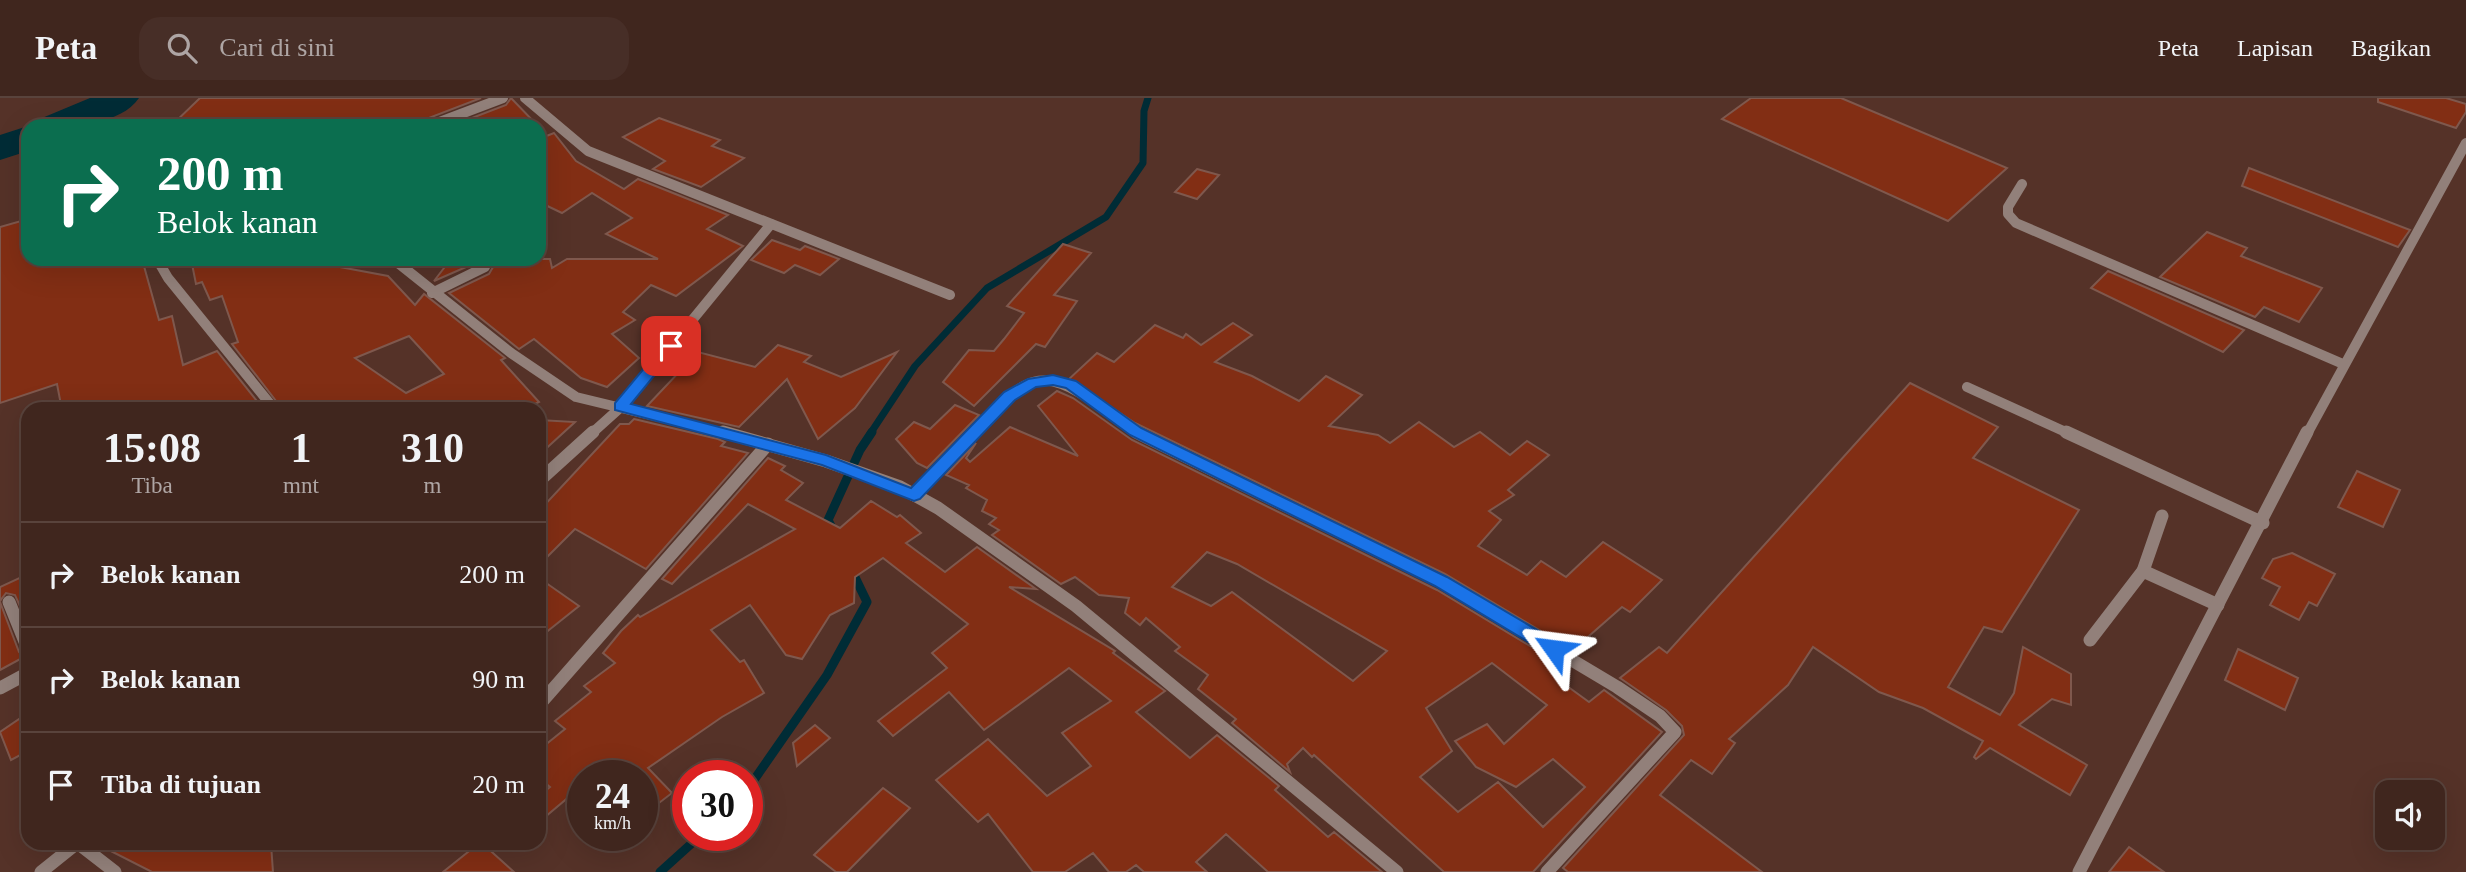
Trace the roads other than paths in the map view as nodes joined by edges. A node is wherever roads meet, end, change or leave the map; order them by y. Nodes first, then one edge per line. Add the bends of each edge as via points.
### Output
1 (503, 98) edge
2 (525, 98) edge
3 (448, 119) edge
4 (2466, 143) edge
5 (2022, 184) dead end
6 (771, 224) junction
7 (161, 266) edge
8 (401, 266) edge
9 (485, 267) dead end
10 (432, 293) junction
11 (950, 295) dead end
12 (2343, 364) junction
13 (1967, 387) dead end
14 (269, 402) edge
15 (621, 407) junction
16 (768, 443) junction
17 (546, 475) edge
18 (914, 495) junction
19 (2162, 516) dead end
20 (2263, 523) junction
21 (2143, 572) junction
22 (9, 602) dead end
23 (2218, 605) junction
24 (21, 632) edge
25 (2090, 640) dead end
26 (21, 677) edge
27 (0, 688) edge
28 (546, 697) edge
29 (69, 850) edge
30 (85, 850) edge
31 (41, 872) edge
32 (115, 872) edge
33 (1397, 872) edge
34 (1547, 872) edge
35 (2079, 872) edge

1 - 3 street
2 - 6 street via 588,151
4 - 12 street
5 - 12 street via 2008,207 2016,223
6 - 11 street
6 - 15 street
7 - 14 street
8 - 10 street
9 - 10 street
10 - 15 street via 551,383 576,397
12 - 20 street
13 - 20 street
15 - 16 street
15 - 17 street
16 - 18 street
16 - 28 street
18 - 33 street via 999,548 1076,606
18 - 34 street via 1009,396 1033,382 1053,380 1071,385 1135,432 1353,537 1512,623 1617,687 1666,720 1675,732
19 - 21 street
20 - 23 street
21 - 23 street
21 - 25 street
22 - 24 street
23 - 35 street
26 - 27 street
29 - 31 street
30 - 32 street

